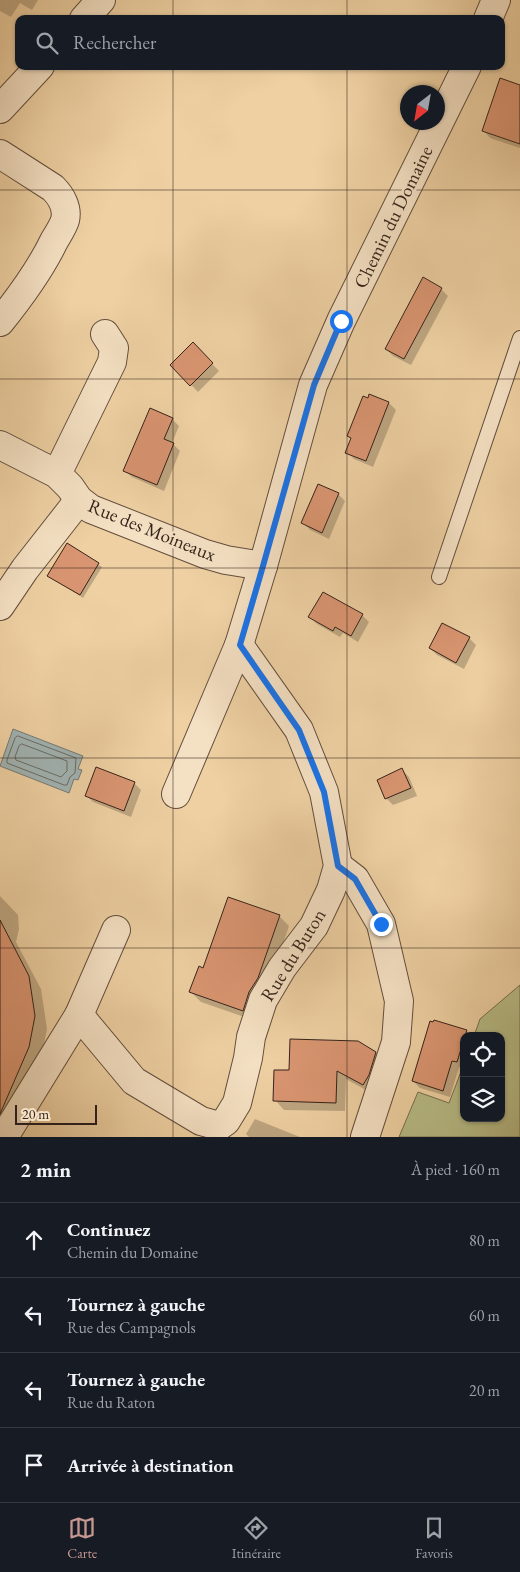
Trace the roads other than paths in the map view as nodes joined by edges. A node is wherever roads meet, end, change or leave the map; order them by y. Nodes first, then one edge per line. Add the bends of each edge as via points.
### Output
1 (101, 0) edge
2 (496, 0) edge
3 (88, 15) edge
4 (490, 15) edge
5 (36, 70) edge
6 (465, 70) edge
7 (0, 109) edge
8 (0, 154) edge
9 (0, 322) edge
10 (105, 334) dead end
11 (520, 338) edge
12 (0, 445) edge
13 (57, 474) junction
14 (79, 500) junction
15 (263, 566) junction
16 (439, 576) dead end
17 (0, 606) edge
18 (240, 645) junction
19 (176, 794) dead end
20 (338, 866) junction
21 (116, 930) dead end
22 (79, 1015) junction
23 (216, 1131) edge
24 (4, 1137) edge
25 (364, 1137) edge

1 - 3 street
2 - 4 street
5 - 7 street
6 - 15 street, Chemin du Domaine via 341,321 314,385
8 - 9 street via 60,195 65,219 47,254
10 - 13 street via 114,348 112,362
11 - 16 lane
12 - 13 street, Rue des Moineaux
13 - 14 street, Rue des Moineaux
14 - 15 street, Rue des Moineaux via 91,509 198,552
14 - 17 street via 25,568
15 - 18 street, Chemin du Domaine
18 - 19 street, Chemin du Domaine
18 - 20 street via 299,730 324,792
20 - 23 street, Rue du Buton via 314,926 282,968 263,1000 251,1037 237,1103
20 - 25 street via 355,879 381,924 399,1001 396,1042
21 - 22 street
22 - 23 street, Rue du Buton via 134,1082
22 - 24 street

